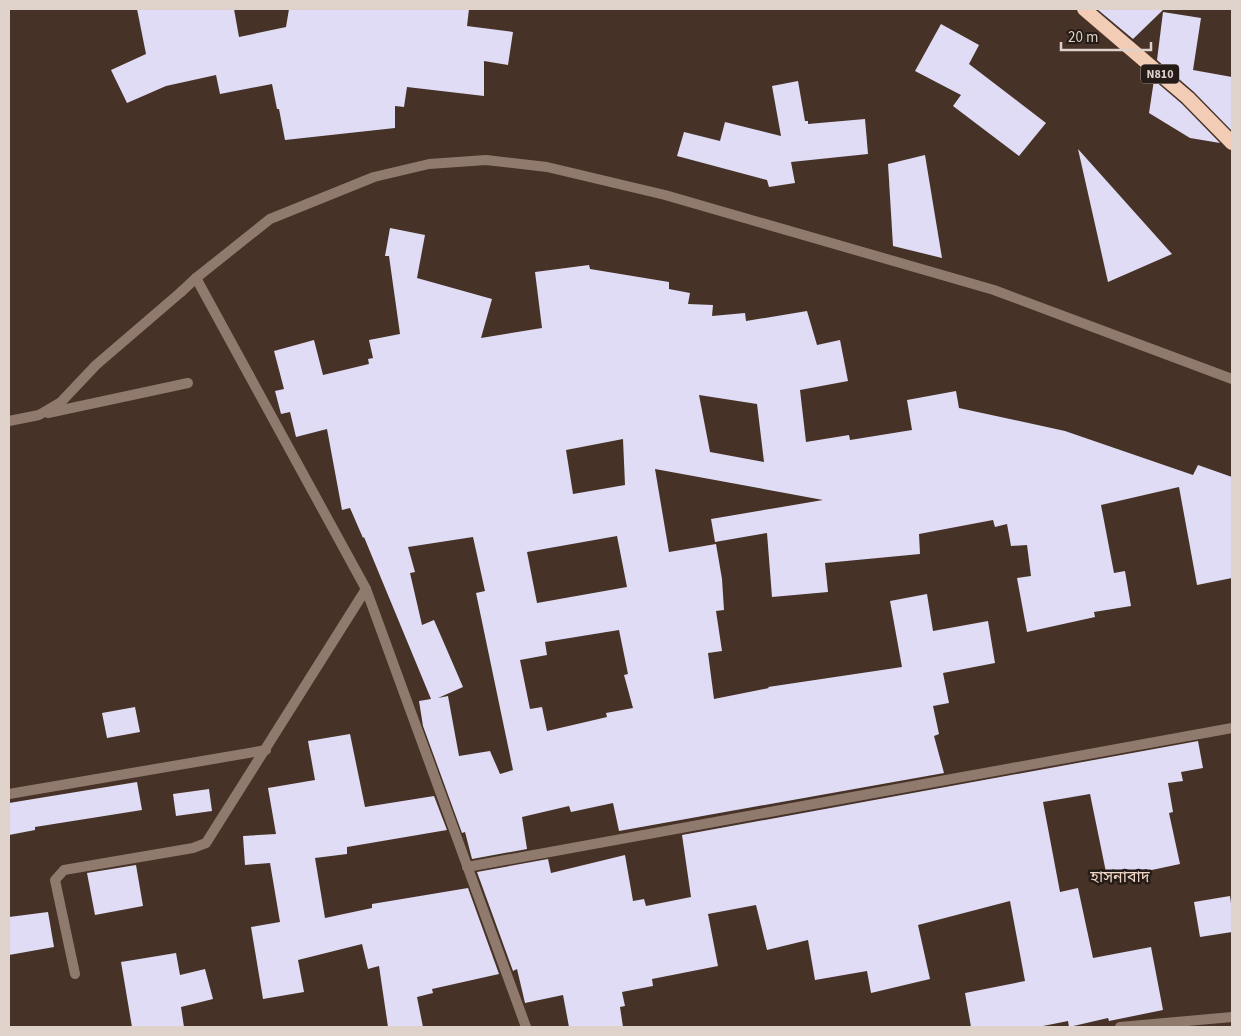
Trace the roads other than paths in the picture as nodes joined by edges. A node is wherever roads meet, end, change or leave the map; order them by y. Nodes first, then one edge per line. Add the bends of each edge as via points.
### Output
1 (1084, 9) edge
2 (1232, 143) edge
3 (196, 278) junction
4 (1232, 379) edge
5 (188, 383) dead end
6 (39, 415) junction
7 (9, 421) edge
8 (366, 589) junction
9 (1232, 728) edge
10 (266, 750) junction
11 (9, 794) edge
12 (467, 867) junction
13 (75, 974) dead end
14 (1232, 1017) edge
15 (526, 1027) edge
16 (1120, 1027) edge

1 - 2 highway, N810 via 1188,98
3 - 4 street via 270,219 374,177 429,164 486,160 547,167 665,195 994,290
3 - 6 street via 96,365 61,402
3 - 8 street
5 - 6 street
6 - 7 street
8 - 10 street
8 - 12 street
9 - 12 street
10 - 11 street
10 - 13 street via 206,843 64,870 55,880
12 - 15 street
14 - 16 street

